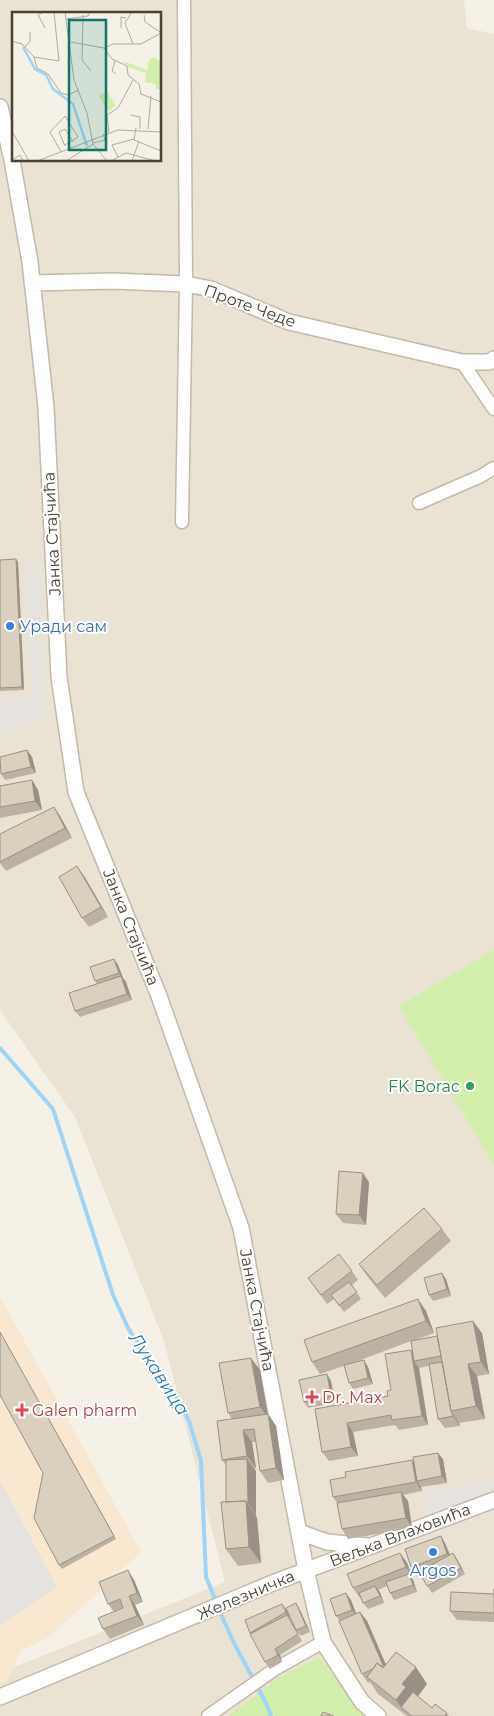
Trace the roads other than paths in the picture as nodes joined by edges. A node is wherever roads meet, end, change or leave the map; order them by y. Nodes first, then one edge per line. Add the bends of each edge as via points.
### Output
1 (184, 0) edge
2 (0, 107) edge
3 (12, 160) edge
4 (12, 161) edge
5 (32, 284) junction
6 (186, 284) junction
7 (494, 359) edge
8 (462, 362) junction
9 (494, 409) edge
10 (494, 468) edge
11 (419, 503) dead end
12 (182, 522) dead end
13 (494, 1500) edge
14 (299, 1532) junction
15 (372, 1547) junction
16 (306, 1570) junction
17 (324, 1642) junction
18 (0, 1697) edge
19 (208, 1716) edge
20 (378, 1716) edge

1 - 6 street
2 - 3 street, Јанка Стајчића
4 - 5 street, Јанка Стајчића
5 - 6 street, Проте Чеде via 112,281
5 - 14 street, Јанка Стајчића via 46,406 59,677 76,792 159,996 241,1228
6 - 8 street, Проте Чеде via 211,289 289,322
6 - 12 street
7 - 8 street, Проте Чеде via 489,362
8 - 9 street
10 - 11 street
13 - 15 street, Вељка Влаховића
14 - 15 street via 327,1542
14 - 16 street, Јанка Стајчића
15 - 16 street, Вељка Влаховића
16 - 17 street, Јанка Стајчића
16 - 18 street, Железничка
17 - 19 street via 275,1669
17 - 20 street, Јанка Стајчића via 362,1702

